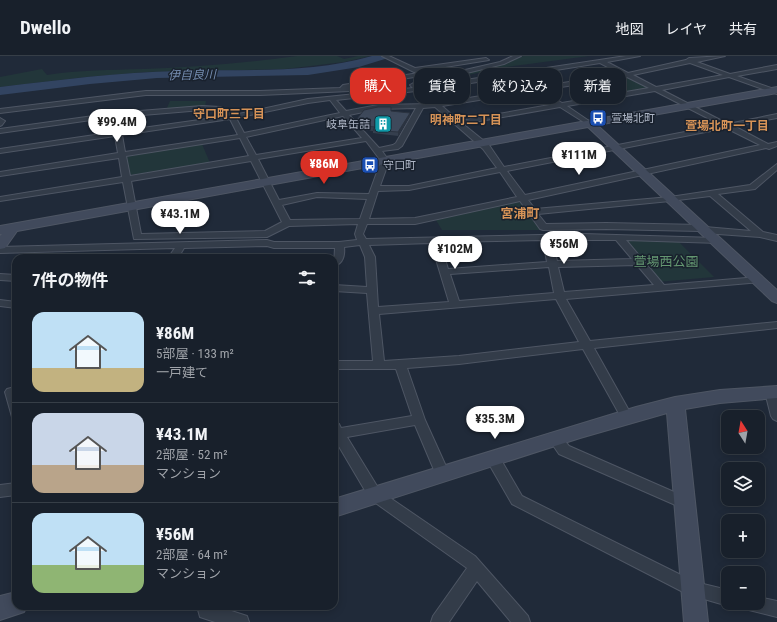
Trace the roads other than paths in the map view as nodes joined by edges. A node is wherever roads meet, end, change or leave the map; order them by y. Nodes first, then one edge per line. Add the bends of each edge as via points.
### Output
1 (385, 56) edge
2 (637, 56) edge
3 (683, 56) edge
4 (722, 56) edge
5 (516, 57) edge
6 (691, 61) junction
7 (602, 62) junction
8 (777, 67) edge
9 (561, 68) edge
10 (470, 70) edge
11 (627, 75) junction
12 (728, 75) junction
13 (562, 86) edge
14 (414, 87) edge
15 (414, 87) edge
16 (326, 89) junction
17 (657, 90) junction
18 (776, 91) edge
19 (331, 98) junction
20 (478, 99) edge
21 (558, 104) edge
22 (436, 105) junction
23 (561, 106) junction
24 (690, 106) junction
25 (420, 107) junction
26 (0, 111) edge
27 (344, 114) junction
28 (115, 115) junction
29 (232, 116) junction
30 (777, 116) edge
31 (0, 120) edge
32 (457, 123) junction
33 (0, 124) edge
34 (590, 124) junction
35 (726, 126) junction
36 (0, 131) edge
37 (118, 133) junction
38 (242, 136) junction
39 (366, 139) junction
40 (482, 144) junction
41 (777, 144) edge
42 (766, 146) junction
43 (615, 147) junction
44 (378, 150) junction
45 (0, 151) edge
46 (777, 152) edge
47 (122, 155) junction
48 (253, 157) junction
49 (385, 161) junction
50 (777, 166) edge
51 (502, 170) junction
52 (642, 172) junction
53 (0, 174) edge
54 (127, 179) junction
55 (267, 183) junction
56 (376, 189) junction
57 (712, 193) junction
58 (372, 197) junction
59 (522, 198) junction
60 (0, 199) edge
61 (670, 199) junction
62 (277, 203) junction
63 (132, 207) junction
64 (532, 212) junction
65 (363, 221) junction
66 (287, 222) junction
67 (703, 229) junction
68 (6, 230) edge
69 (760, 234) junction
70 (548, 238) junction
71 (619, 238) junction
72 (777, 238) edge
73 (435, 241) junction
74 (716, 241) junction
75 (362, 242) junction
76 (0, 244) edge
77 (340, 245) junction
78 (181, 246) junction
79 (0, 250) edge
80 (176, 254) edge
81 (338, 259) edge
82 (640, 262) junction
83 (553, 264) junction
84 (444, 272) junction
85 (0, 277) edge
86 (12, 278) edge
87 (758, 280) junction
88 (338, 288) edge
89 (662, 288) junction
90 (372, 290) junction
91 (560, 297) junction
92 (777, 298) edge
93 (0, 303) edge
94 (12, 304) edge
95 (455, 305) junction
96 (373, 311) junction
97 (777, 325) edge
98 (586, 345) junction
99 (379, 364) junction
100 (400, 364) junction
101 (338, 365) edge
102 (774, 392) edge
103 (676, 404) junction
104 (626, 416) junction
105 (777, 416) edge
106 (419, 420) junction
107 (338, 430) edge
108 (338, 433) edge
109 (554, 438) junction
110 (492, 458) junction
111 (442, 473) junction
112 (12, 490) edge
113 (0, 491) edge
114 (375, 495) junction
115 (685, 503) junction
116 (338, 507) edge
117 (476, 568) junction
118 (693, 589) junction
119 (721, 596) edge
120 (12, 605) edge
121 (765, 606) edge
122 (0, 608) edge
123 (777, 609) edge
124 (206, 610) edge
125 (241, 622) edge
126 (439, 622) edge
127 (522, 622) edge
128 (696, 622) edge

1 - 5 street via 414,70
2 - 7 street
3 - 6 street
4 - 6 street
5 - 10 street
5 - 16 street via 404,78
6 - 11 street
6 - 12 street
7 - 9 street
7 - 11 street
8 - 12 street
11 - 13 street
11 - 17 street
12 - 17 street
12 - 18 street
14 - 16 street
15 - 19 street
16 - 26 street via 146,94
17 - 23 street
17 - 24 street
18 - 24 street
19 - 27 street
19 - 29 street
20 - 22 street
21 - 23 street
22 - 25 street
22 - 32 street
23 - 32 street
23 - 34 street
24 - 34 street
24 - 35 street
25 - 27 street via 378,107
25 - 44 street via 399,144
27 - 38 street
27 - 39 street
28 - 29 street via 211,108 225,110
28 - 36 street
28 - 37 street
29 - 37 street
29 - 38 street
30 - 35 street
31 - 33 street
32 - 40 street
34 - 40 street
34 - 43 street
35 - 42 street
35 - 43 street
37 - 45 street
37 - 47 street
38 - 47 street
38 - 48 street
39 - 44 street
39 - 48 street
40 - 49 street
40 - 51 street
41 - 42 street
42 - 46 street
42 - 52 street
43 - 51 street
43 - 52 street
44 - 49 street
47 - 53 street
47 - 54 street
48 - 54 street
48 - 55 street
49 - 55 street
49 - 56 street
50 - 57 street via 752,187
51 - 56 street via 409,188
51 - 59 street
52 - 59 street
52 - 61 street
54 - 60 street
54 - 63 street
55 - 62 street
55 - 63 street
56 - 58 street
57 - 61 street
57 - 69 street
58 - 62 street via 317,195
58 - 65 street
59 - 64 street
59 - 65 street via 415,221
61 - 64 street
61 - 67 street
62 - 66 street
63 - 66 street via 137,237 267,234
63 - 68 street
64 - 67 street via 543,227
65 - 66 street
65 - 75 street via 359,234
67 - 69 street
67 - 74 street
68 - 76 street
69 - 72 street
70 - 71 street
70 - 73 street
70 - 83 street
71 - 74 street
71 - 82 street
73 - 75 street
73 - 84 street
74 - 87 street
75 - 77 street
75 - 90 street via 370,258
77 - 78 street via 267,243
77 - 81 street via 341,254
78 - 79 street
78 - 80 street
82 - 83 street
82 - 89 street
83 - 84 street
83 - 91 street
84 - 95 street
85 - 86 street
87 - 89 street
87 - 92 street
88 - 90 street
89 - 91 street
90 - 96 street
91 - 95 street
91 - 98 street
93 - 94 street
95 - 96 street
96 - 99 street
97 - 98 street
98 - 100 street via 483,358
98 - 104 street
99 - 100 street
99 - 101 street
100 - 106 street
102 - 103 street
102 - 105 street
103 - 104 street
103 - 115 street
104 - 109 street
106 - 107 street
106 - 111 street
108 - 114 street
109 - 110 street
109 - 115 street via 564,450
110 - 111 street
110 - 118 street via 517,500
111 - 114 street
112 - 113 street
114 - 116 street
114 - 117 street via 470,561
115 - 118 street
117 - 126 street
117 - 127 street
118 - 119 street
118 - 128 street
120 - 122 street
121 - 123 street
124 - 125 street

